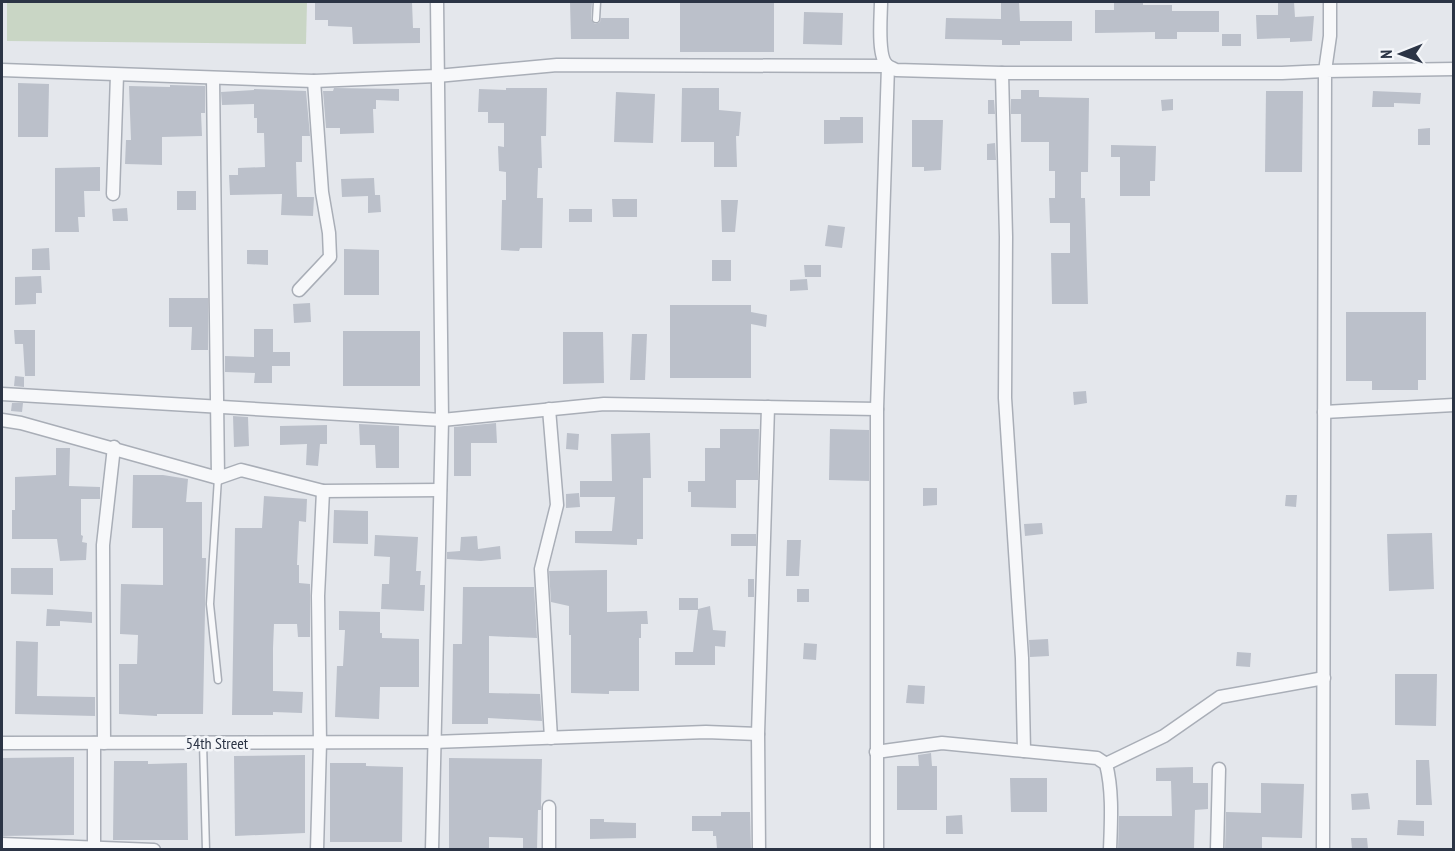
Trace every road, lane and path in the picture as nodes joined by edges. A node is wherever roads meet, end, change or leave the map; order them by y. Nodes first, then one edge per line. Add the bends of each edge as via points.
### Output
1 (437, 2) edge
2 (597, 2) edge
3 (881, 2) edge
4 (1330, 2) edge
5 (596, 19) dead end
6 (888, 66) junction
7 (1454, 69) edge
8 (2, 70) edge
9 (1325, 71) junction
10 (1002, 73) junction
11 (117, 75) junction
12 (436, 76) junction
13 (213, 78) junction
14 (314, 81) junction
15 (113, 194) dead end
16 (299, 290) dead end
17 (2, 394) edge
18 (1454, 405) edge
19 (217, 407) junction
20 (768, 407) junction
21 (549, 409) junction
22 (877, 409) junction
23 (1324, 412) junction
24 (2, 420) edge
25 (442, 420) junction
26 (114, 447) junction
27 (218, 478) junction
28 (322, 490) junction
29 (440, 490) junction
30 (1324, 678) junction
31 (218, 680) dead end
32 (758, 734) junction
33 (551, 738) junction
34 (433, 742) junction
35 (2, 743) edge
36 (99, 743) junction
37 (203, 743) junction
38 (320, 743) junction
39 (1024, 751) junction
40 (876, 752) junction
41 (1106, 764) junction
42 (1219, 770) dead end
43 (549, 807) dead end
44 (2, 844) edge
45 (94, 848) junction
46 (154, 849) edge
47 (206, 849) edge
48 (317, 849) edge
49 (432, 849) edge
50 (549, 849) edge
51 (759, 849) edge
52 (877, 849) edge
53 (1110, 849) edge
54 (1217, 849) edge
55 (1323, 849) edge

1 - 12 street
2 - 5 lane
3 - 6 street via 881,46
4 - 9 street
6 - 10 street via 906,71
6 - 12 street via 557,65
6 - 22 street
7 - 9 street
8 - 11 street
9 - 10 street
9 - 23 street
10 - 39 street via 1005,398 1022,658
11 - 13 street
11 - 15 street
12 - 14 street
12 - 25 street
13 - 14 street
13 - 19 street
14 - 16 street via 330,257
17 - 19 street
18 - 23 street
19 - 25 street
19 - 27 street
20 - 21 street via 604,404
20 - 22 street
20 - 32 street
21 - 25 street
21 - 33 street via 557,505 541,569
22 - 40 street
23 - 30 street
24 - 26 street
25 - 29 street
26 - 27 street
26 - 36 street via 103,545
27 - 28 street via 241,470
27 - 31 lane via 210,604
28 - 29 street
28 - 38 street via 318,596
29 - 34 street
30 - 41 street via 1220,697 1164,736
30 - 55 street
32 - 33 street, 54th Street via 706,732
32 - 51 street
33 - 34 street, 54th Street
34 - 38 street, 54th Street
34 - 49 street
35 - 36 street, 54th Street
36 - 37 street, 54th Street
36 - 45 street
37 - 38 street, 54th Street
37 - 47 lane
38 - 48 street
39 - 40 street via 942,743
39 - 41 street via 1097,758
40 - 52 street
41 - 53 street
42 - 54 street
43 - 50 street
44 - 45 street
45 - 46 street

